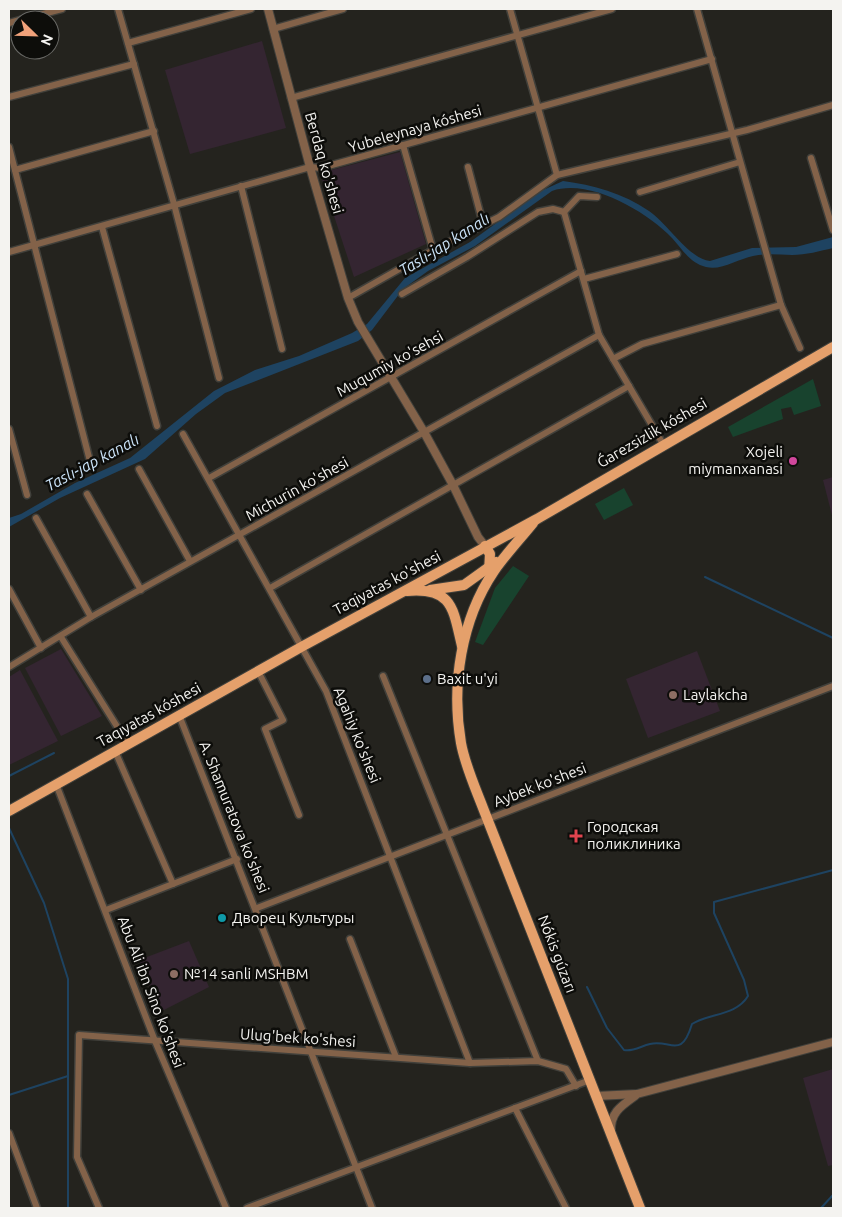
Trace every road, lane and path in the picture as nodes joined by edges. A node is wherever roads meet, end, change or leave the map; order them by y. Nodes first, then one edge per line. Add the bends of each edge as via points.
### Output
1 (118, 9) edge
2 (251, 9) edge
3 (268, 9) edge
4 (343, 9) edge
5 (510, 9) edge
6 (582, 9) edge
7 (612, 9) edge
8 (698, 9) edge
9 (585, 16) junction
10 (273, 28) junction
11 (517, 35) junction
12 (128, 43) junction
13 (712, 59) junction
14 (134, 64) junction
15 (9, 97) edge
16 (291, 98) junction
17 (833, 105) edge
18 (537, 107) junction
19 (154, 131) junction
20 (732, 132) junction
21 (403, 145) junction
22 (9, 147) edge
23 (811, 158) dead end
24 (740, 162) junction
25 (310, 167) junction
26 (468, 167) dead end
27 (15, 170) junction
28 (557, 175) junction
29 (241, 186) junction
30 (640, 192) dead end
31 (597, 197) dead end
32 (174, 204) junction
33 (564, 212) junction
34 (483, 224) junction
35 (102, 227) junction
36 (833, 230) edge
37 (34, 245) junction
38 (433, 250) junction
39 (9, 252) edge
40 (677, 254) dead end
41 (582, 271) junction
42 (584, 279) junction
43 (402, 294) dead end
44 (348, 298) junction
45 (781, 305) junction
46 (599, 335) junction
47 (833, 347) edge
48 (800, 348) dead end
49 (282, 349) dead end
50 (613, 358) junction
51 (392, 377) junction
52 (218, 378) dead end
53 (629, 386) junction
54 (157, 426) dead end
55 (9, 429) edge
56 (424, 432) junction
57 (183, 434) dead end
58 (663, 444) junction
59 (91, 465) dead end
60 (139, 469) dead end
61 (210, 478) junction
62 (453, 485) junction
63 (87, 494) dead end
64 (26, 495) dead end
65 (36, 518) dead end
66 (537, 519) junction
67 (240, 534) junction
68 (485, 546) junction
69 (509, 551) junction
70 (190, 562) junction
71 (452, 565) junction
72 (489, 568) junction
73 (270, 588) junction
74 (450, 588) junction
75 (9, 589) edge
76 (484, 589) junction
77 (141, 590) junction
78 (430, 590) junction
79 (403, 591) junction
80 (454, 611) junction
81 (91, 617) junction
82 (61, 637) junction
83 (303, 646) junction
84 (462, 646) junction
85 (41, 648) junction
86 (9, 667) edge
87 (258, 671) junction
88 (383, 676) dead end
89 (833, 686) edge
90 (180, 715) junction
91 (128, 744) junction
92 (115, 751) junction
93 (56, 784) junction
94 (9, 811) edge
95 (299, 815) dead end
96 (487, 819) junction
97 (448, 835) junction
98 (391, 857) junction
99 (237, 859) junction
100 (173, 884) junction
101 (257, 908) junction
102 (106, 910) junction
103 (350, 939) dead end
104 (155, 1041) junction
105 (833, 1042) edge
106 (312, 1050) junction
107 (396, 1057) junction
108 (538, 1061) junction
109 (470, 1063) junction
110 (590, 1080) junction
111 (576, 1086) junction
112 (636, 1094) junction
113 (596, 1096) junction
114 (516, 1108) junction
115 (9, 1133) edge
116 (611, 1133) junction
117 (357, 1168) junction
118 (37, 1208) edge
119 (98, 1208) edge
120 (226, 1208) edge
121 (247, 1208) edge
122 (372, 1208) edge
123 (566, 1208) edge
124 (640, 1208) edge

1 - 12 street
2 - 12 street
3 - 10 street, Berdaq ko'shesi
4 - 10 street
5 - 11 street
6 - 9 street
7 - 9 street
8 - 13 street
9 - 11 street
10 - 16 street, Berdaq ko'shesi
11 - 16 street
11 - 18 street
12 - 14 street
13 - 18 street, Yubeleynaya kóshesi
13 - 20 street
14 - 15 street
14 - 19 street
16 - 25 street, Berdaq ko'shesi
17 - 20 street
18 - 21 street, Yubeleynaya kóshesi
18 - 28 street
19 - 27 street
19 - 32 street
20 - 24 street
20 - 28 street
21 - 25 street, Yubeleynaya kóshesi via 321,168
21 - 38 street
22 - 27 street
23 - 36 street
24 - 30 street
24 - 45 street
25 - 29 street, Yubeleynaya kóshesi
25 - 44 street, Berdaq ko'shesi
26 - 34 street
27 - 37 street
28 - 34 street via 499,217
29 - 32 street, Yubeleynaya kóshesi
29 - 49 street
31 - 33 street via 579,196
32 - 35 street, Yubeleynaya kóshesi
32 - 52 street
33 - 41 street
33 - 43 street via 554,209 538,212 467,258
34 - 38 street
35 - 37 street, Yubeleynaya kóshesi
35 - 54 street
37 - 39 street, Yubeleynaya kóshesi
37 - 59 street
38 - 44 street
40 - 42 street
41 - 42 street
41 - 51 street, Muqumiy ko'sehsi
42 - 46 street
44 - 51 street, Berdaq ko'shesi via 358,322
45 - 48 street
45 - 50 street via 642,344
46 - 50 street
46 - 56 street, Michurin ko'shesi
47 - 58 main road, Ǵarezsizlik kóshesi
50 - 53 street
51 - 56 street, Berdaq ko'shesi
51 - 61 street, Muqumiy ko'sehsi
53 - 58 street
53 - 62 street
55 - 64 street
56 - 62 street, Berdaq ko'shesi
56 - 67 street, Michurin ko'shesi
57 - 61 street, Agahiy ko'shesi
58 - 66 main road, Ǵarezsizlik kóshesi
60 - 70 street
61 - 67 street, Agahiy ko'shesi
62 - 68 street, Berdaq ko'shesi
62 - 73 street
63 - 77 street
65 - 81 street
66 - 68 main road, Ǵarezsizlik kóshesi
66 - 69 main road
67 - 70 street, Michurin ko'shesi
67 - 73 street, Agahiy ko'shesi
68 - 71 main road, Taqiyatas ko'shesi
68 - 72 main road via 490,554
69 - 72 main road
69 - 76 main road
70 - 77 street, Michurin ko'shesi
71 - 74 main road via 448,576
71 - 79 main road, Taqiyatas ko'shesi
72 - 74 main road via 464,585
72 - 76 main road
73 - 83 street, Agahiy ko'shesi
74 - 78 main road
74 - 80 main road
75 - 85 street
76 - 84 main road
77 - 81 street, Michurin ko'shesi
78 - 79 main road
78 - 80 main road via 446,599
79 - 83 main road, Taqiyatas ko'shesi
80 - 84 main road
81 - 82 street, Michurin ko'shesi
82 - 85 street, Michurin ko'shesi
82 - 91 street
83 - 87 main road, Taqıyatas kóshesi
83 - 98 street, Agahiy ko'shesi via 326,691
84 - 96 main road, Nókis gúzarı via 457,708 461,744
85 - 86 street, Michurin ko'shesi
87 - 90 main road, Taqıyatas kóshesi
87 - 95 street via 282,720 264,729
88 - 97 street
89 - 96 street, Aybek ko'shesi
90 - 91 main road, Taqıyatas kóshesi
90 - 99 street, A. Shamuratova ko'shesi
91 - 92 main road, Taqıyatas kóshesi
92 - 93 main road, Taqıyatas kóshesi
92 - 100 street
93 - 94 main road, Taqıyatas kóshesi
93 - 102 street, Abu Ali ibn Sino ko'shesi
96 - 97 street, Aybek ko'shesi
96 - 110 main road, Nókis gúzarı
97 - 98 street, Aybek ko'shesi
97 - 108 street
98 - 101 street, Aybek ko'shesi
98 - 109 street, Agahiy ko'shesi
99 - 100 street
99 - 101 street, A. Shamuratova ko'shesi
100 - 102 street
101 - 106 street, A. Shamuratova ko'shesi
102 - 104 street, Abu Ali ibn Sino ko'shesi
103 - 107 street
104 - 106 street, Ulug'bek ko'shesi
104 - 119 street, Ulug'bek ko'shesi via 79,1035 77,1157
104 - 120 street, Abu Ali ibn Sino ko'shesi
105 - 112 street
106 - 107 street, Ulug'bek ko'shesi
106 - 117 street, A. Shamuratova ko'shesi
107 - 109 street, Ulug'bek ko'shesi
108 - 109 street, Ulug'bek ko'shesi
108 - 111 street, Ulug'bek ko'shesi via 566,1069
110 - 111 street
110 - 113 main road, Nókis gúzarı
111 - 114 street
112 - 113 street
112 - 116 street via 612,1116
113 - 116 main road, Nókis gúzarı
114 - 117 street
114 - 123 street
115 - 118 street
116 - 124 main road, Nókis gúzarı
117 - 121 street
117 - 122 street, A. Shamuratova ko'shesi

